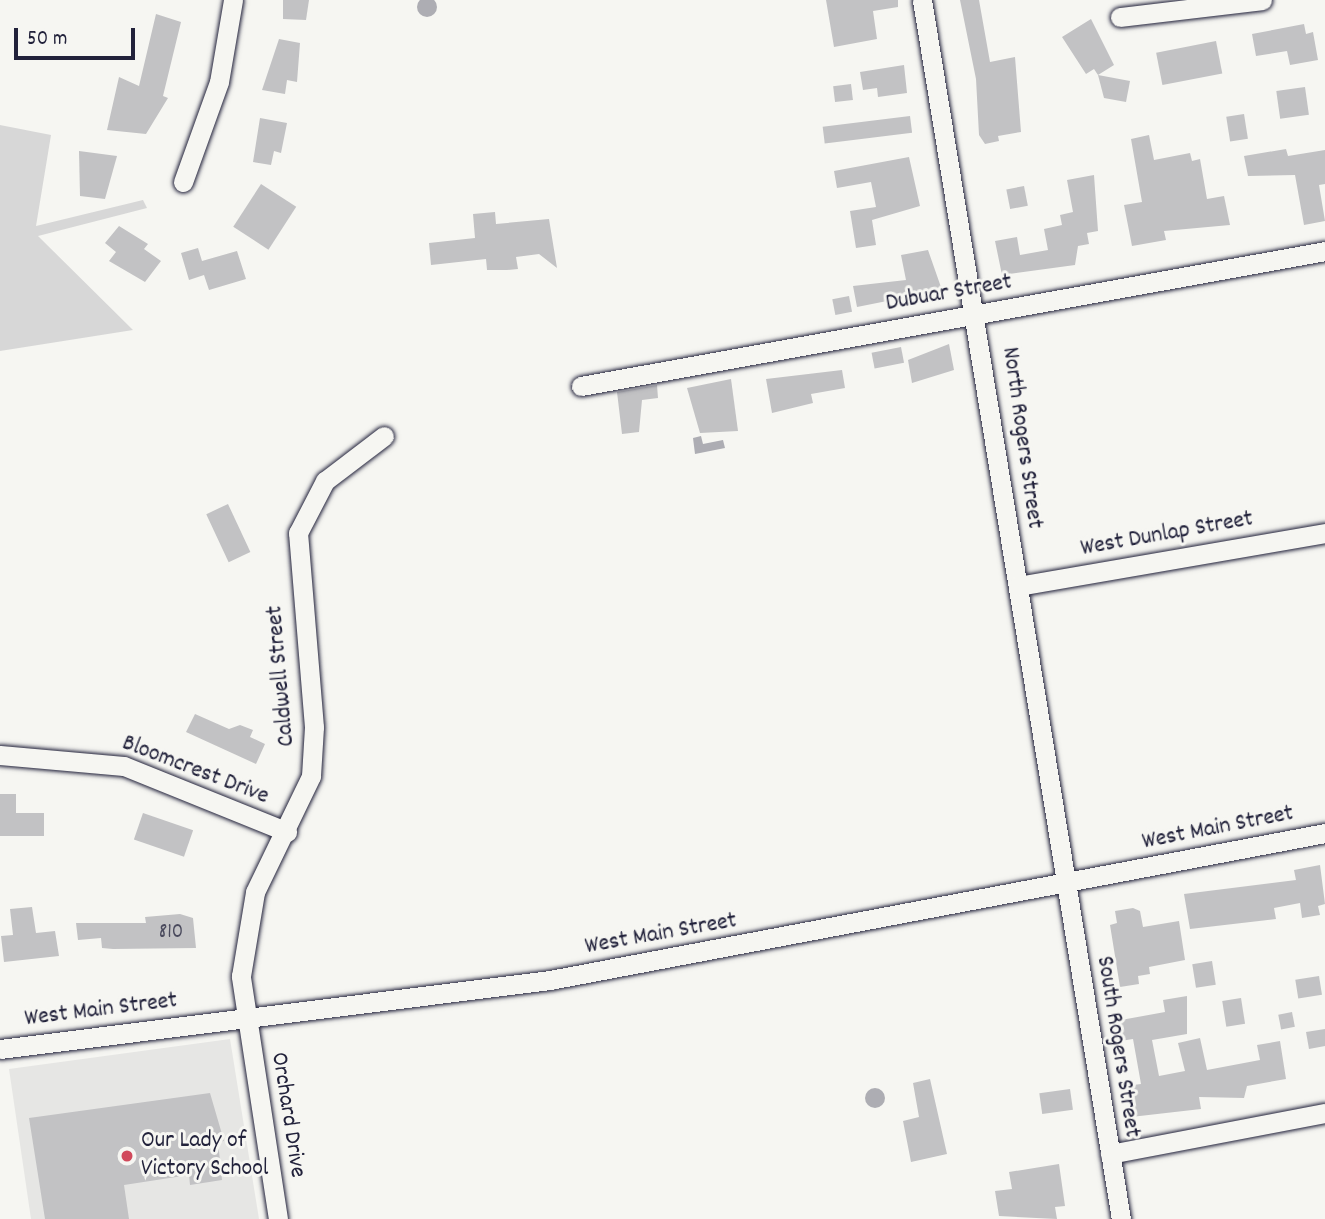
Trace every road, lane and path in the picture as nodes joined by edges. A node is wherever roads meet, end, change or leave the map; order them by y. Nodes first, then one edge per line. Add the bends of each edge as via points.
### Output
1 (233, 0) edge
2 (922, 0) edge
3 (1262, 0) edge
4 (1120, 17) dead end
5 (183, 182) dead end
6 (1325, 251) edge
7 (978, 314) junction
8 (581, 386) dead end
9 (384, 436) dead end
10 (1325, 533) edge
11 (1018, 586) junction
12 (0, 755) edge
13 (287, 832) junction
14 (1325, 833) edge
15 (1065, 884) junction
16 (247, 1018) junction
17 (0, 1049) edge
18 (1325, 1113) edge
19 (1110, 1154) junction
20 (278, 1219) edge
21 (1121, 1219) edge

1 - 5 street via 219,82
2 - 7 street, North Rogers Street
3 - 4 street
6 - 7 street, Dubuar Street
7 - 8 street, Dubuar Street
7 - 11 street, North Rogers Street
9 - 13 street, Caldwell Street via 326,481 298,533 314,742 305,797
10 - 11 street, West Dunlap Street
11 - 15 street, North Rogers Street
12 - 13 street, Bloomcrest Drive via 124,766
13 - 16 street, Caldwell Street via 250,910 241,976
14 - 15 street, West Main Street
15 - 16 street, West Main Street via 550,980
15 - 19 street, South Rogers Street
16 - 17 street, West Main Street
16 - 20 street, Orchard Drive
18 - 19 street
19 - 21 street, South Rogers Street

